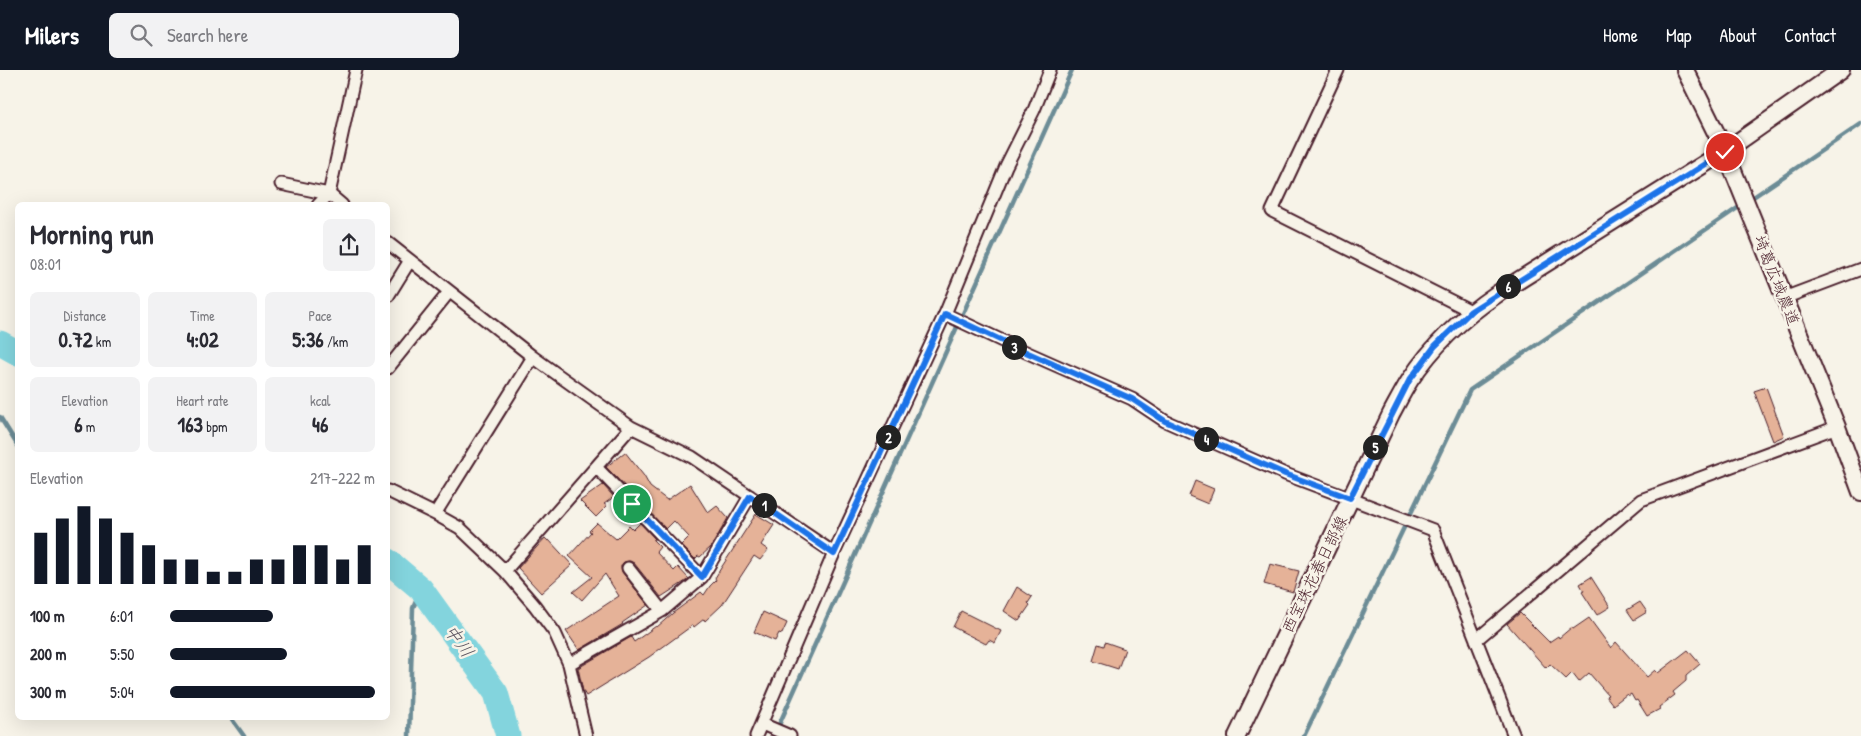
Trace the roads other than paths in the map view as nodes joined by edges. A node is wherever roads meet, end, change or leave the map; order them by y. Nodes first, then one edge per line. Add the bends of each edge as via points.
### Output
1 (356, 70) edge
2 (1050, 70) edge
3 (1338, 70) edge
4 (1685, 70) edge
5 (1841, 70) edge
6 (1725, 152) junction
7 (281, 184) dead end
8 (329, 194) junction
9 (321, 202) edge
10 (338, 202) edge
11 (390, 245) edge
12 (409, 262) junction
13 (1861, 269) edge
14 (448, 292) junction
15 (390, 293) edge
16 (1784, 298) junction
17 (1471, 311) junction
18 (945, 314) junction
19 (533, 357) junction
20 (390, 365) edge
21 (632, 427) junction
22 (1837, 427) junction
23 (596, 467) junction
24 (390, 492) edge
25 (1861, 492) edge
26 (750, 496) junction
27 (1350, 498) junction
28 (435, 514) junction
29 (834, 554) junction
30 (628, 568) dead end
31 (505, 571) junction
32 (702, 577) junction
33 (662, 611) junction
34 (1476, 640) junction
35 (569, 664) junction
36 (762, 724) junction
37 (586, 736) edge
38 (756, 736) edge
39 (790, 736) edge
40 (1237, 736) edge
41 (1514, 736) edge

1 - 8 street
2 - 18 street
3 - 17 street via 1272,211
4 - 6 main road, 埼葛広域農道
5 - 6 main road, 西宝珠花春日部線
6 - 16 main road, 埼葛広域農道
6 - 17 main road, 西宝珠花春日部線
7 - 8 street
8 - 9 street
8 - 10 street
11 - 12 street
12 - 14 street
12 - 15 street
13 - 16 street
14 - 19 street
14 - 20 street
16 - 22 main road, 埼葛広域農道
17 - 27 main road, 西宝珠花春日部線 via 1435,346 1409,381
18 - 27 street via 1132,399 1165,421 1285,474
18 - 29 street
19 - 21 street
19 - 28 street
21 - 23 street
21 - 26 street via 692,457
22 - 25 main road, 埼葛広域農道
22 - 34 street via 1641,500
23 - 31 street
23 - 32 street
24 - 28 street
26 - 29 street
26 - 32 street
27 - 34 street via 1433,530
27 - 40 main road, 西宝珠花春日部線
28 - 31 street via 460,528
29 - 36 street
30 - 33 street
31 - 35 street via 555,633
32 - 33 street
33 - 35 street
34 - 41 street
35 - 37 street
36 - 38 street
36 - 39 street

